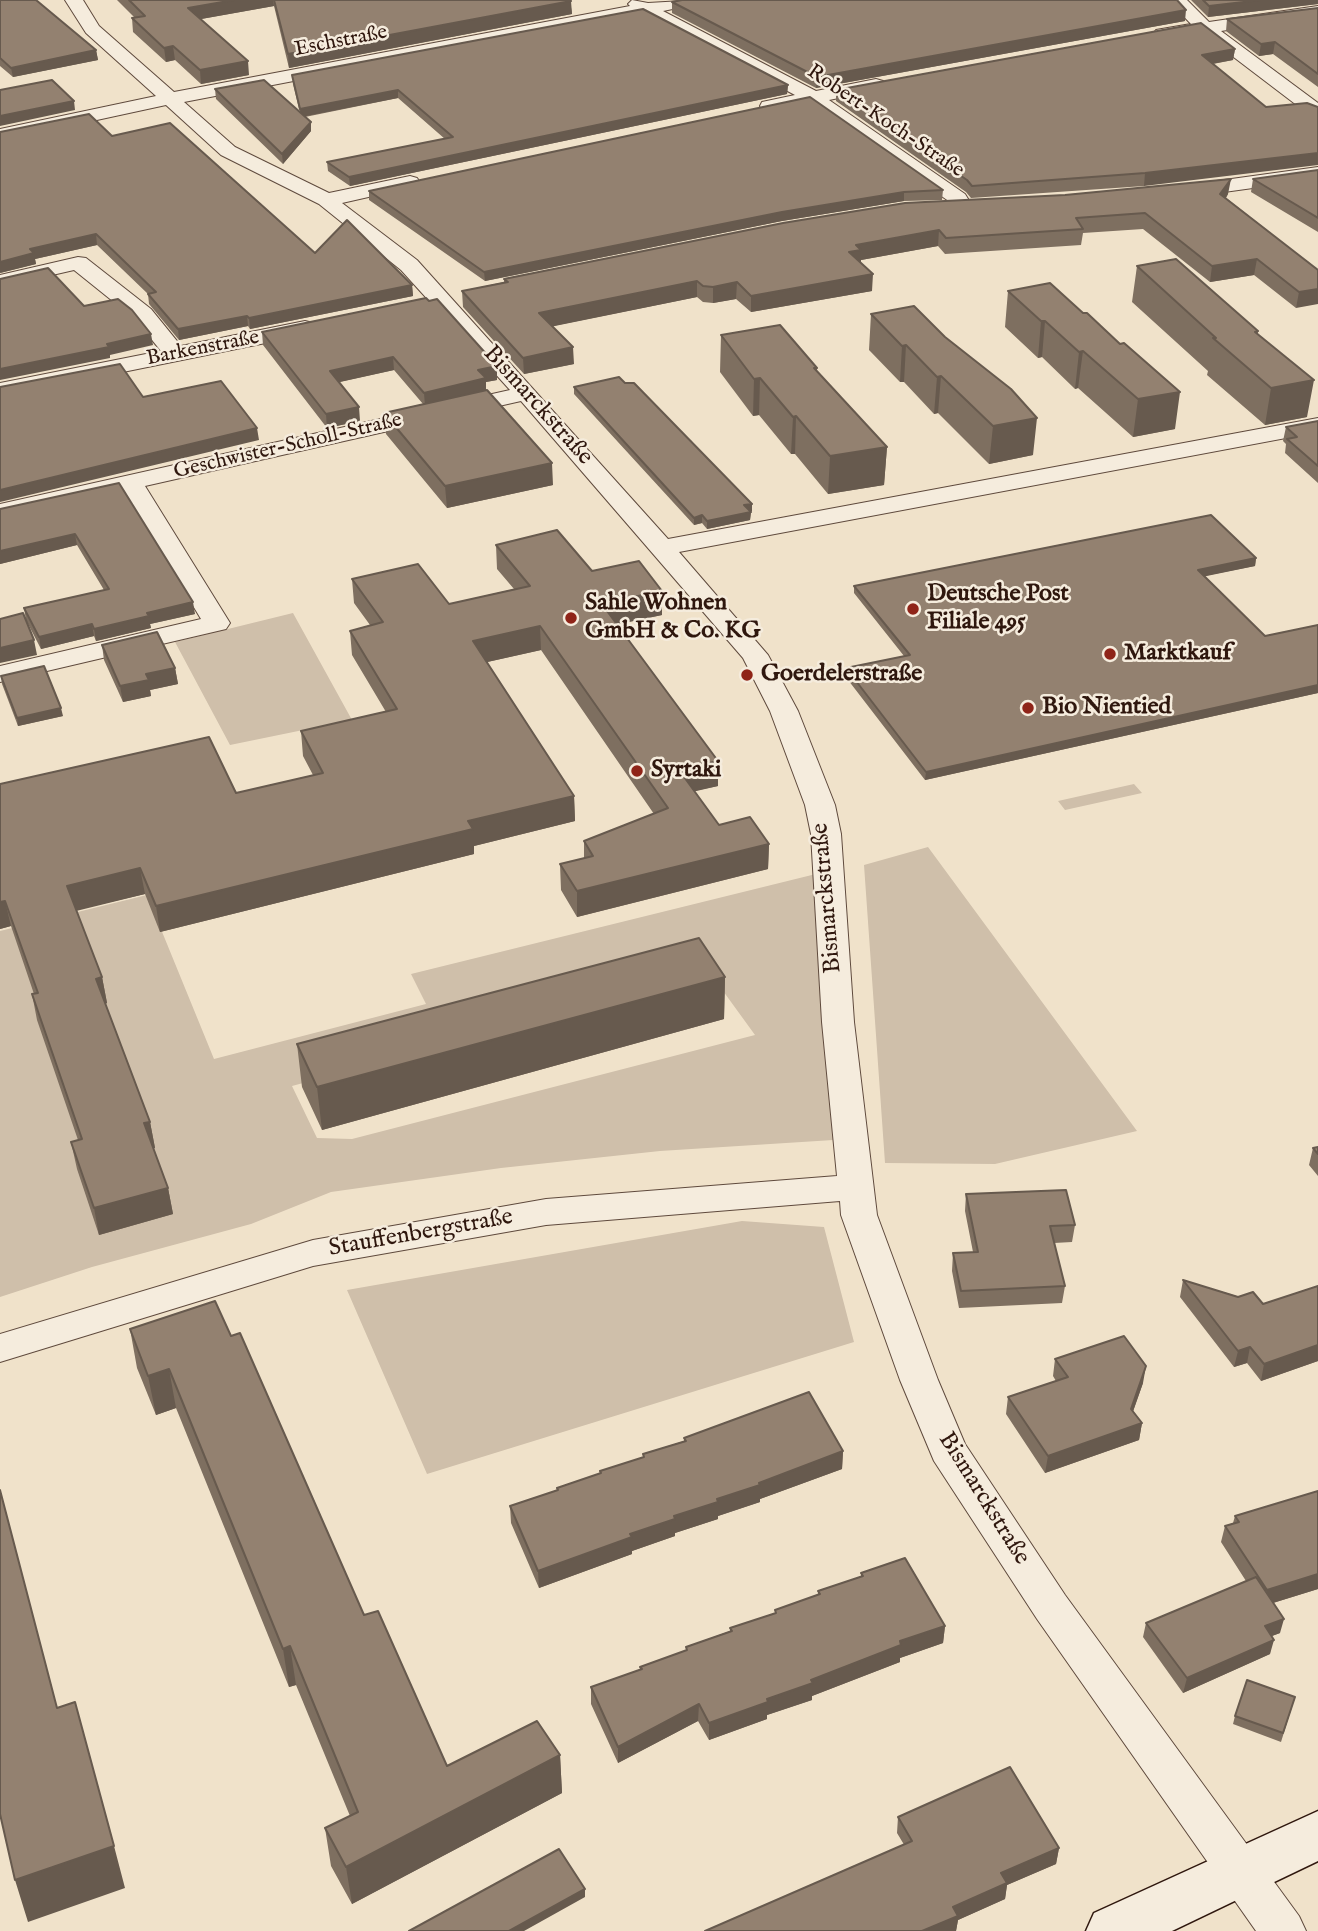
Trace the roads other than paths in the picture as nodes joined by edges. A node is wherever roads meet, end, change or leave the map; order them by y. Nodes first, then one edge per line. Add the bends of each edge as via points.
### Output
1 (74, 0) edge
2 (691, 0) edge
3 (1177, 0) edge
4 (637, 4) edge
5 (1318, 10) edge
6 (1203, 26) junction
7 (1149, 36) edge
8 (894, 82) edge
9 (813, 97) junction
10 (168, 99) junction
11 (745, 111) edge
12 (1318, 112) edge
13 (0, 135) edge
14 (1318, 173) edge
15 (433, 177) edge
16 (1166, 193) edge
17 (326, 200) junction
18 (988, 205) edge
19 (963, 207) junction
20 (939, 208) edge
21 (0, 281) edge
22 (321, 325) edge
23 (175, 354) junction
24 (0, 390) edge
25 (526, 393) junction
26 (1318, 425) edge
27 (131, 482) junction
28 (0, 511) edge
29 (662, 548) junction
30 (0, 674) edge
31 (855, 1187) junction
32 (0, 1348) edge
33 (1318, 1835) edge
34 (1240, 1873) junction
35 (1114, 1931) edge
36 (1283, 1931) edge

1 - 10 street, Bismarckstraße via 92,29
2 - 4 street, Eschstraße
3 - 6 street
4 - 9 street, Robert-Koch-Straße
4 - 10 street, Eschstraße
5 - 6 street
6 - 7 street
6 - 12 street
8 - 9 street
9 - 11 street
9 - 19 street, Robert-Koch-Straße via 958,198
10 - 13 street, Eschstraße
10 - 17 street, Bismarckstraße via 228,151
14 - 16 street
15 - 17 street
17 - 25 street, Bismarckstraße via 409,265
18 - 19 street
19 - 20 street
21 - 23 street via 78,263 143,314
22 - 23 street, Barkenstraße
23 - 24 street, Barkenstraße
25 - 27 street, Geschwister-Scholl-Straße
25 - 29 street, Bismarckstraße
26 - 29 street
27 - 28 street, Geschwister-Scholl-Straße
27 - 30 street via 217,623
29 - 31 street, Bismarckstraße via 755,655 784,712 820,805
31 - 32 street, Stauffenbergstraße via 546,1212 313,1253
31 - 34 street, Bismarckstraße via 859,1215 948,1450 1051,1607
33 - 34 street
34 - 35 street
34 - 36 street, Bismarckstraße

